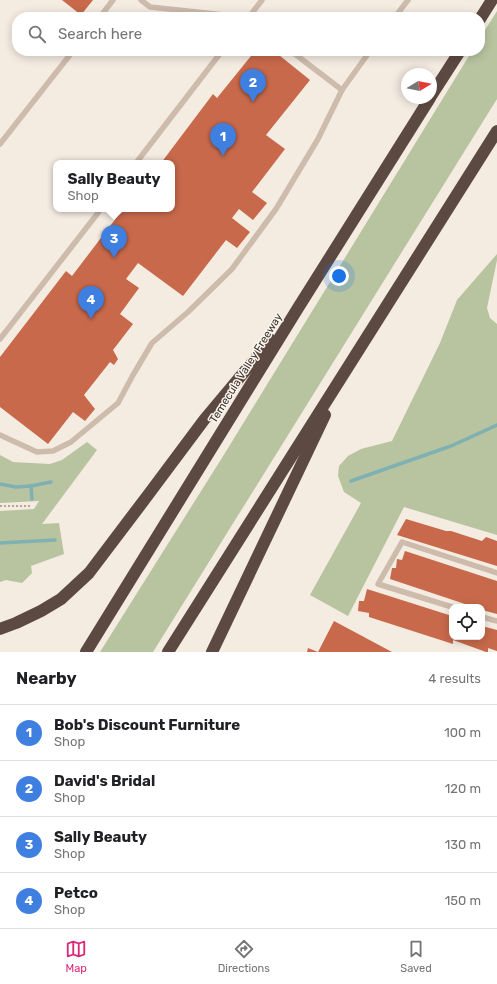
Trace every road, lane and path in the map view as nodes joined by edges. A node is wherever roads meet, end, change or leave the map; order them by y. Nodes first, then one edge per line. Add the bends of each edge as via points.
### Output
1 (113, 0) edge
2 (141, 0) edge
3 (262, 0) edge
4 (408, 0) edge
5 (492, 0) edge
6 (104, 12) edge
7 (196, 12) edge
8 (252, 12) edge
9 (399, 12) edge
10 (484, 12) edge
11 (69, 56) edge
12 (218, 56) edge
13 (298, 56) edge
14 (366, 56) edge
15 (457, 56) edge
16 (437, 86) edge
17 (342, 90) junction
18 (426, 104) edge
19 (497, 131) edge
20 (0, 144) edge
21 (138, 160) edge
22 (98, 212) edge
23 (298, 308) junction
24 (0, 339) edge
25 (349, 365) junction
26 (0, 435) edge
27 (0, 506) edge
28 (30, 506) dead end
29 (497, 574) edge
30 (449, 606) edge
31 (485, 618) edge
32 (497, 621) edge
33 (0, 629) edge
34 (86, 652) edge
35 (168, 652) edge
36 (212, 652) edge

1 - 6 lane
2 - 7 lane via 150,7
3 - 8 lane
4 - 9 lane
5 - 10 highway
11 - 20 lane
12 - 21 lane
13 - 17 lane
14 - 17 lane
15 - 16 highway, Temecula Valley Freeway
17 - 26 lane via 318,139 276,209 232,269 152,343 118,403 72,442 53,451 37,452
18 - 23 highway, Temecula Valley Freeway
19 - 25 highway
22 - 24 lane
23 - 33 highway via 204,420 89,573 61,599 42,611
23 - 34 highway, Temecula Valley Freeway
25 - 35 highway
25 - 36 highway
27 - 28 path
29 - 30 lane via 402,542 378,584
31 - 32 lane

